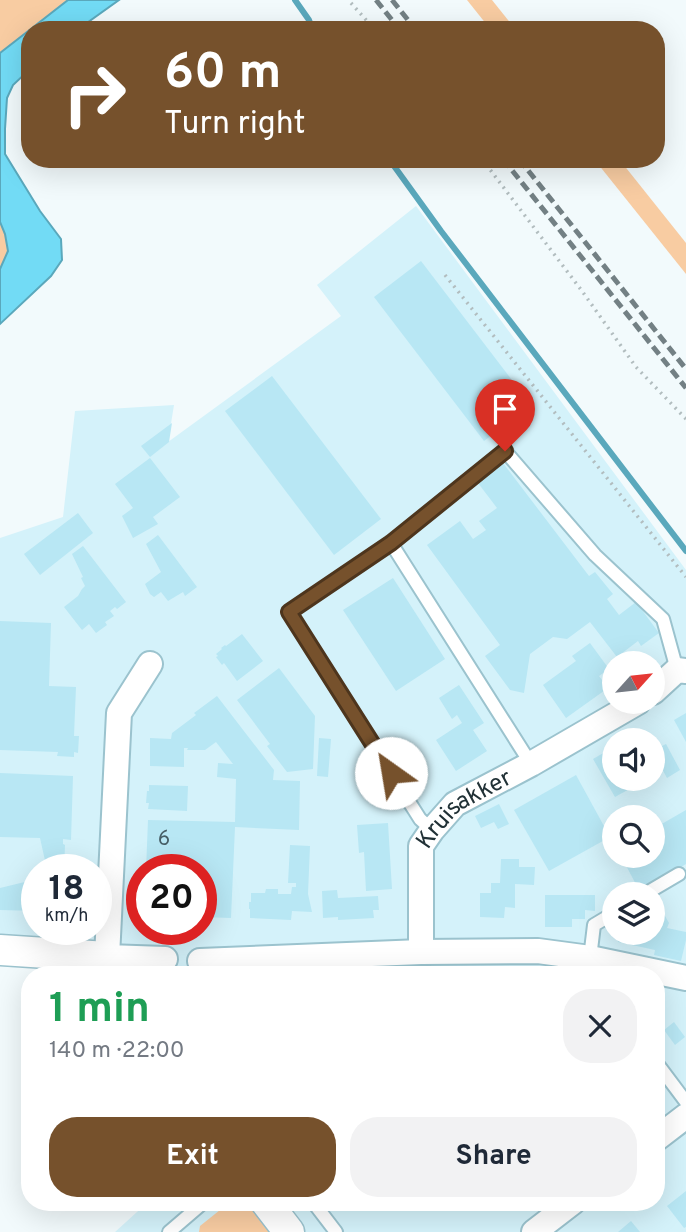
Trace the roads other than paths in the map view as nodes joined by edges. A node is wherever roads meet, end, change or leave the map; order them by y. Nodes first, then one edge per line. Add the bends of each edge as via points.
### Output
1 (391, 543) junction
2 (150, 664) dead end
3 (682, 670) edge
4 (665, 683) edge
5 (617, 714) edge
6 (531, 764) junction
7 (432, 830) junction
8 (678, 874) dead end
9 (665, 882) edge
10 (602, 920) edge
11 (0, 950) edge
12 (165, 959) dead end
13 (200, 961) dead end
14 (425, 963) edge
15 (600, 965) edge
16 (109, 966) edge
17 (665, 975) edge
18 (686, 978) edge
19 (665, 1074) edge
20 (686, 1102) edge
21 (686, 1116) edge
22 (665, 1132) edge
23 (194, 1211) edge
24 (273, 1211) edge
25 (320, 1211) edge
26 (561, 1211) edge
27 (169, 1232) edge
28 (289, 1232) edge
29 (336, 1232) edge
30 (534, 1232) edge

1 - 3 lane via 505,451 595,555 663,619
1 - 6 lane
1 - 7 lane via 289,612 420,820
2 - 16 street via 119,713
3 - 4 street
5 - 6 street, Kruisakker
6 - 7 street, Kruisakker via 455,804
7 - 14 street, Kruisakker via 421,846
8 - 9 lane
10 - 15 lane via 594,925
11 - 16 street
12 - 16 street
13 - 14 street
14 - 15 street via 538,951
17 - 18 street
19 - 20 lane
21 - 22 street
23 - 27 lane
24 - 28 street
25 - 29 lane
26 - 30 street

